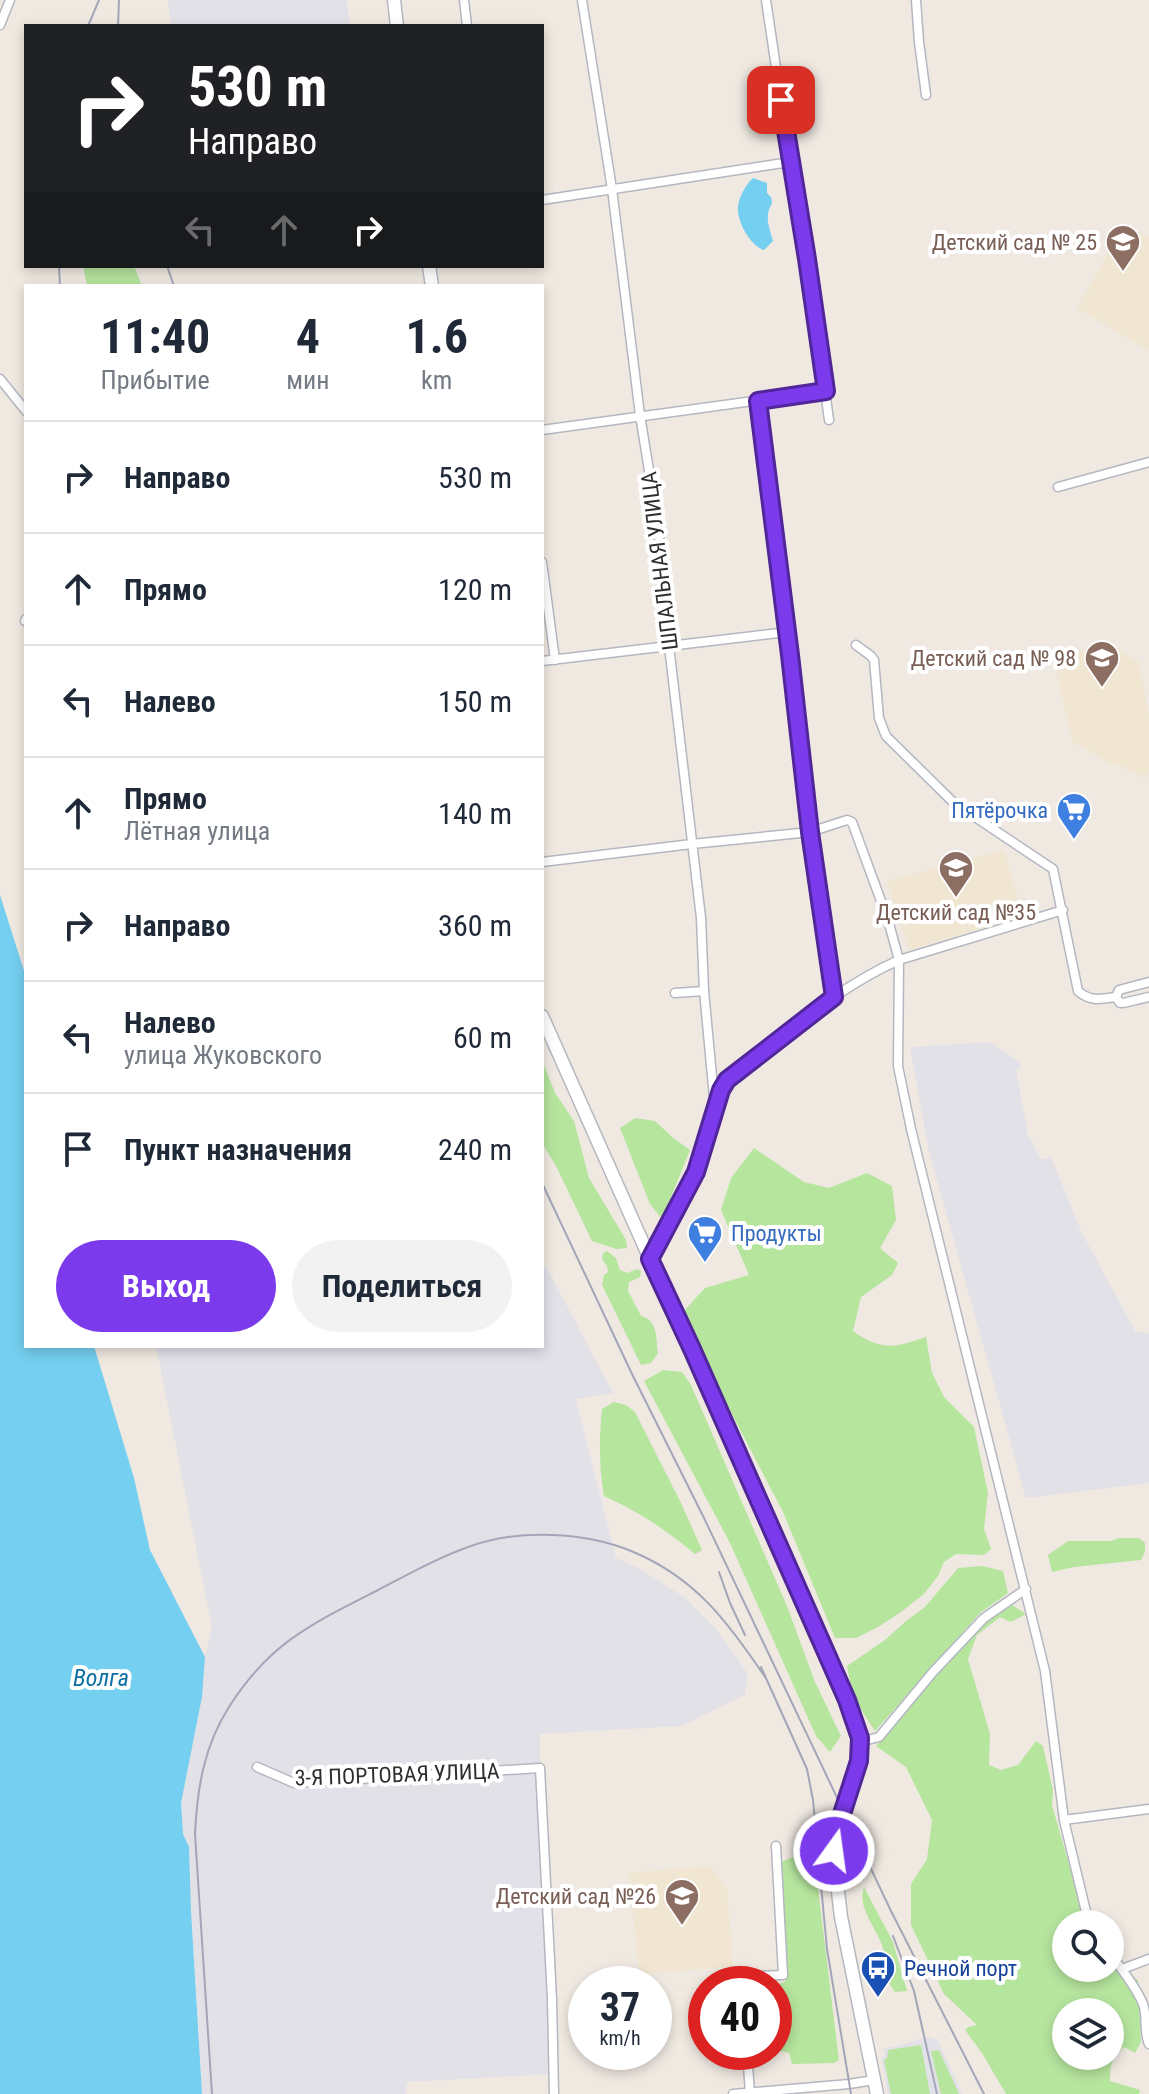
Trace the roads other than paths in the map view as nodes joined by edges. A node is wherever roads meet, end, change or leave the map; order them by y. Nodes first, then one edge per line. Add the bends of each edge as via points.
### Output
1 (10, 0) edge
2 (394, 0) edge
3 (464, 0) edge
4 (582, 0) edge
5 (766, 0) edge
6 (916, 0) edge
7 (397, 24) edge
8 (467, 24) edge
9 (0, 25) edge
10 (926, 95) dead end
11 (790, 162) junction
12 (612, 189) junction
13 (544, 200) edge
14 (0, 379) edge
15 (826, 391) junction
16 (758, 401) junction
17 (24, 409) edge
18 (640, 415) junction
19 (829, 420) dead end
20 (544, 430) edge
21 (1149, 462) edge
22 (1058, 487) dead end
23 (544, 577) edge
24 (787, 632) junction
25 (856, 645) dead end
26 (669, 646) junction
27 (555, 660) junction
28 (544, 661) edge
29 (810, 832) junction
30 (692, 844) junction
31 (544, 862) edge
32 (1063, 910) junction
33 (899, 960) junction
34 (1149, 982) edge
35 (704, 991) junction
36 (675, 993) dead end
37 (834, 997) junction
38 (1116, 997) junction
39 (1149, 997) edge
40 (544, 1020) edge
41 (715, 1108) junction
42 (650, 1259) junction
43 (1026, 1589) junction
44 (860, 1742) junction
45 (257, 1767) dead end
46 (1149, 1809) edge
47 (1064, 1820) junction
48 (776, 1846) dead end
49 (1086, 1910) edge
50 (1149, 1959) edge
51 (783, 1966) edge
52 (1124, 1968) edge
53 (1124, 1972) edge
54 (1149, 2044) edge
55 (748, 2070) edge
56 (874, 2080) junction
57 (778, 2092) edge
58 (750, 2093) edge
59 (554, 2094) edge
60 (733, 2094) edge
61 (877, 2094) edge

1 - 9 street
2 - 7 street
3 - 8 street
4 - 12 street, ШПАЛЬНАЯ УЛИЦА
5 - 11 street
6 - 10 street
11 - 12 street
11 - 15 street
12 - 13 street
12 - 18 street, ШПАЛЬНАЯ УЛИЦА
14 - 17 street
15 - 16 street
15 - 19 street
16 - 18 street
16 - 24 street
18 - 20 street
18 - 26 street, ШПАЛЬНАЯ УЛИЦА via 658,526
21 - 22 street
23 - 27 street
24 - 26 street
24 - 29 street
25 - 32 street via 874,660 879,718 886,736 959,808 1053,869
26 - 27 street
26 - 30 street, ШПАЛЬНАЯ УЛИЦА
27 - 28 street
29 - 30 street
29 - 33 street via 852,822
29 - 37 street
30 - 31 street
30 - 35 street, ШПАЛЬНАЯ УЛИЦА
32 - 33 street
32 - 38 street via 1078,991 1098,1000
33 - 37 street
33 - 43 street via 898,1066
34 - 38 street via 1119,990
35 - 36 street
35 - 41 street, ШПАЛЬНАЯ УЛИЦА
37 - 41 street via 734,1073
38 - 39 street via 1120,1003
40 - 42 street
41 - 42 street, ШПАЛЬНАЯ УЛИЦА via 696,1172
42 - 44 street via 847,1700
43 - 44 street via 984,1618 879,1737
43 - 47 street via 1045,1671
44 - 56 street via 834,1858
45 - 59 street, 3-Я ПОРТОВАЯ УЛИЦА via 294,1783 540,1768
46 - 47 street
47 - 49 street
48 - 51 street
50 - 52 street
53 - 54 street via 1144,2006
55 - 58 street
56 - 57 street
56 - 61 street
57 - 58 street
58 - 60 street

